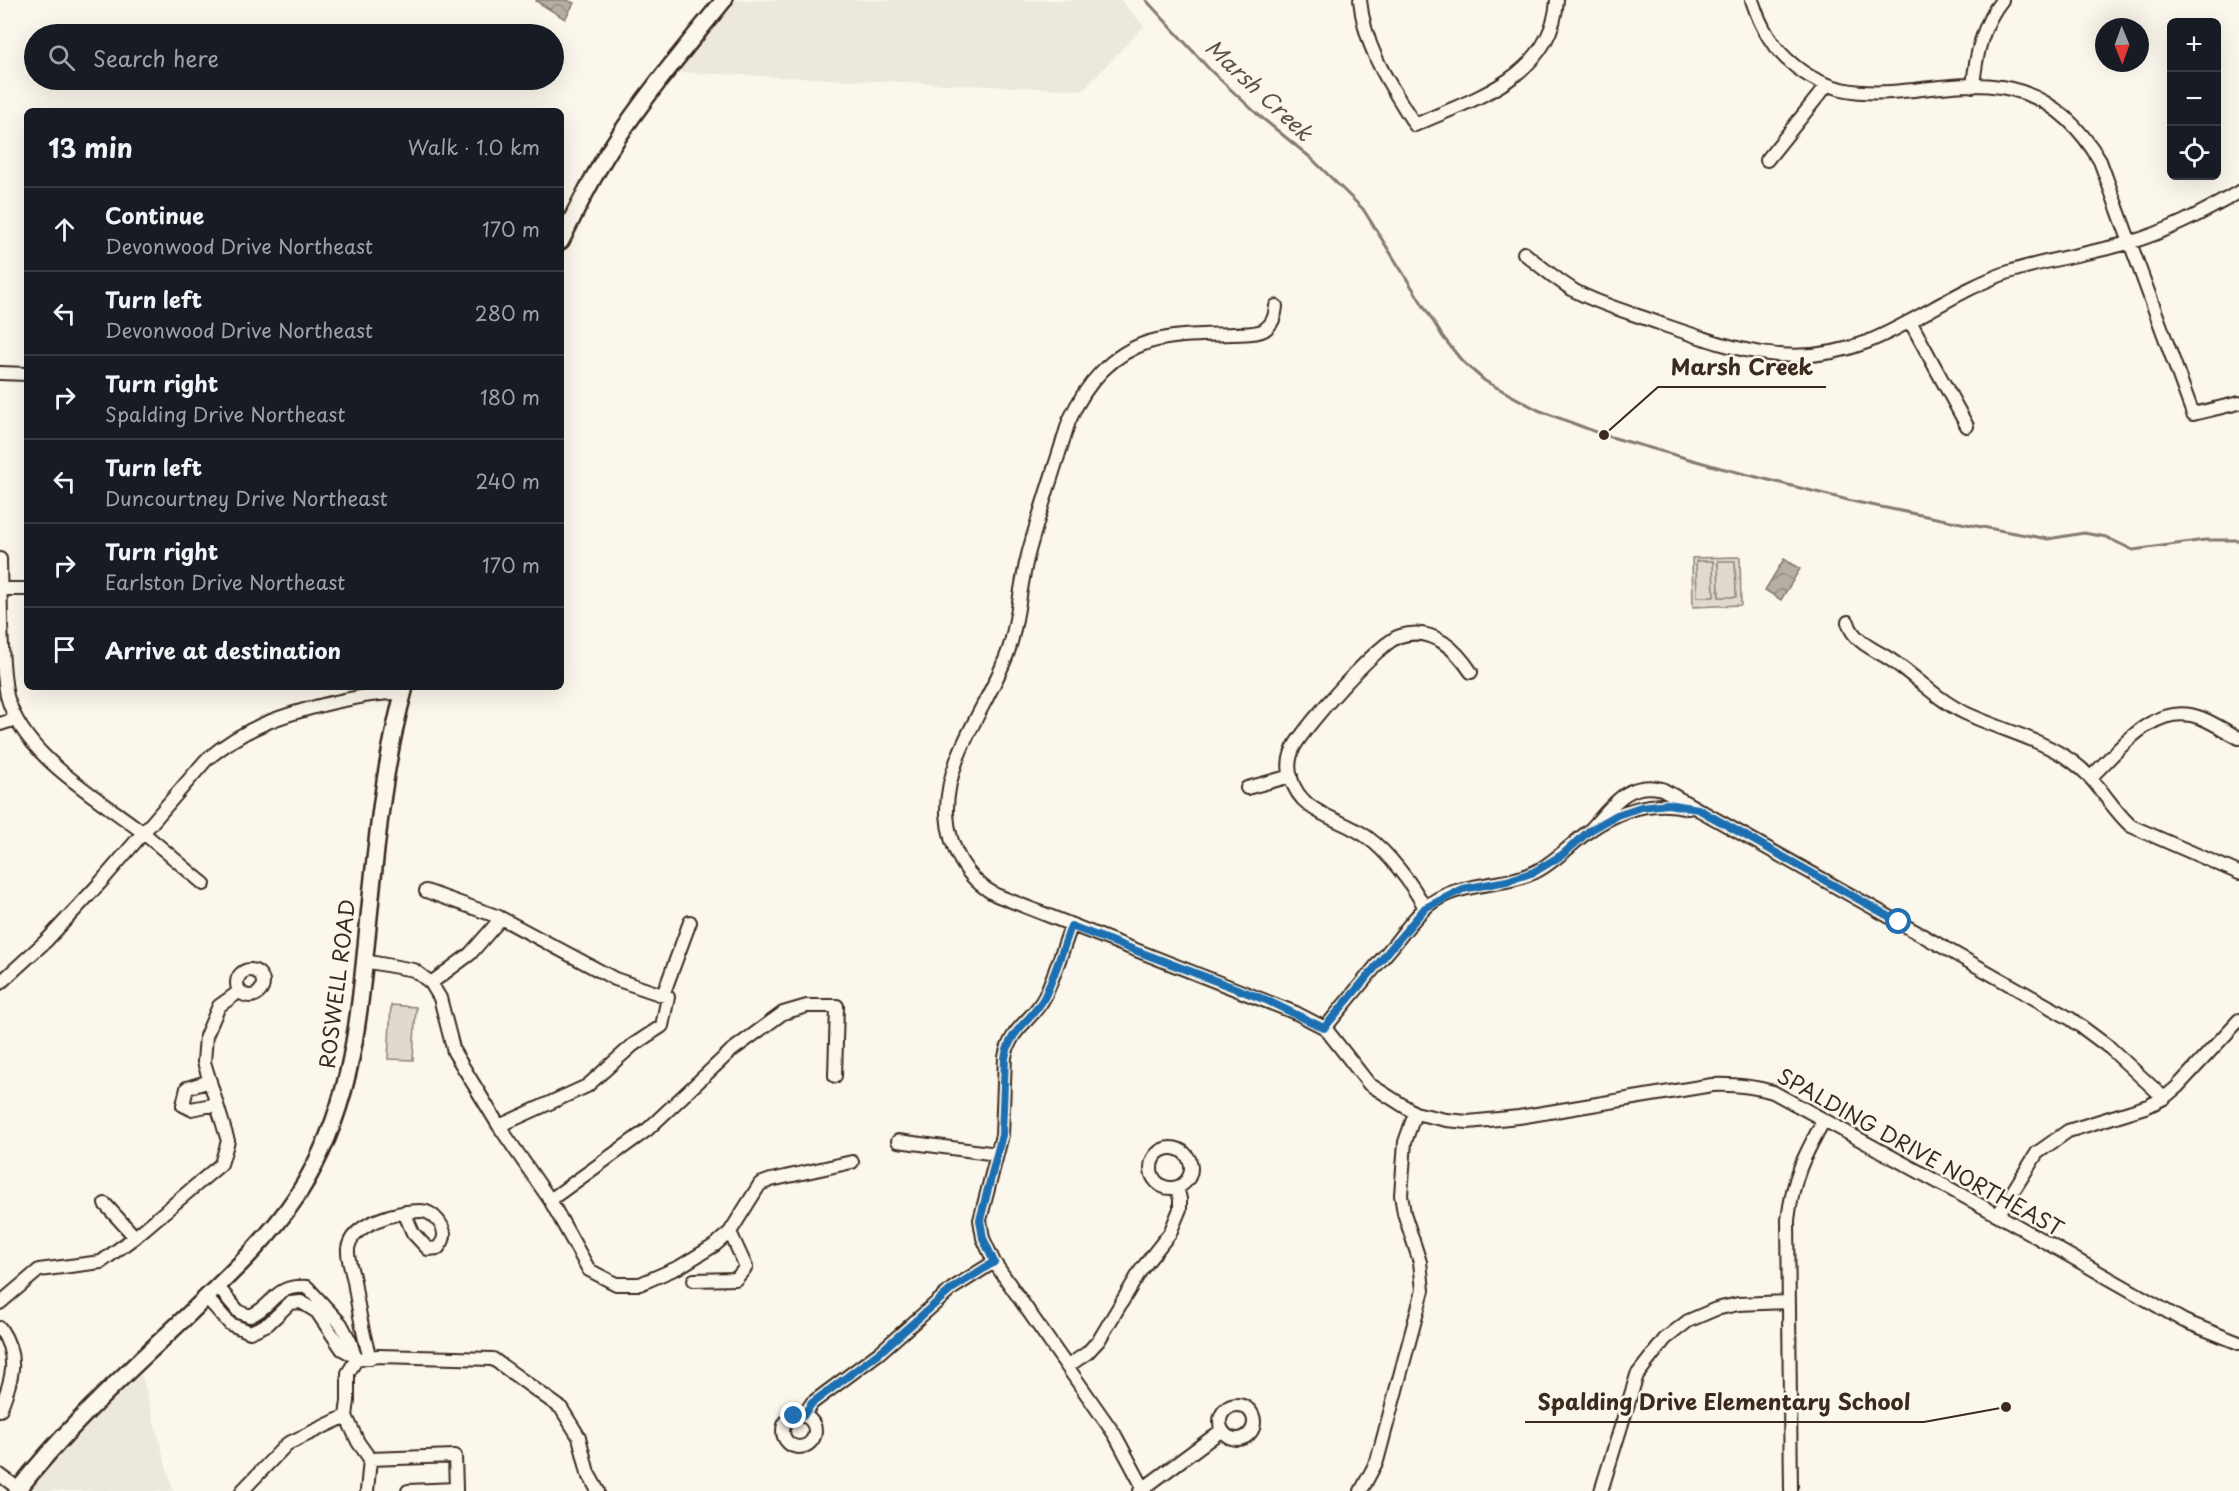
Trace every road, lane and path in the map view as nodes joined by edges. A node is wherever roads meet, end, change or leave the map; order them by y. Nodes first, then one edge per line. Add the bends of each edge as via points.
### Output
1 (724, 0) edge
2 (1360, 0) edge
3 (1557, 0) edge
4 (1752, 0) edge
5 (2002, 0) edge
6 (1827, 85) junction
7 (1973, 86) junction
8 (1767, 160) dead end
9 (2239, 192) edge
10 (564, 235) edge
11 (2130, 243) junction
12 (1524, 253) dead end
13 (1276, 306) dead end
14 (1910, 321) junction
15 (0, 373) edge
16 (24, 374) edge
17 (2239, 403) edge
18 (1967, 426) dead end
19 (0, 559) edge
20 (0, 589) edge
21 (24, 589) edge
22 (1848, 622) dead end
23 (1471, 672) dead end
24 (404, 690) edge
25 (16, 719) junction
26 (0, 724) edge
27 (2239, 738) edge
28 (1291, 776) junction
29 (2092, 776) junction
30 (1246, 788) dead end
31 (1698, 809) junction
32 (1589, 831) junction
33 (142, 832) junction
34 (2239, 873) edge
35 (204, 884) dead end
36 (426, 891) dead end
37 (1425, 908) junction
38 (499, 917) junction
39 (690, 922) dead end
40 (1071, 926) junction
41 (364, 961) junction
42 (0, 982) edge
43 (431, 983) junction
44 (240, 990) dead end
45 (663, 995) junction
46 (2239, 1020) edge
47 (1324, 1028) junction
48 (835, 1076) dead end
49 (210, 1081) junction
50 (2164, 1098) junction
51 (217, 1104) junction
52 (1415, 1113) junction
53 (1824, 1120) junction
54 (499, 1126) junction
55 (898, 1141) dead end
56 (997, 1154) junction
57 (852, 1161) dead end
58 (1177, 1187) dead end
59 (549, 1200) junction
60 (105, 1204) dead end
61 (404, 1212) dead end
62 (1998, 1215) junction
63 (730, 1232) junction
64 (135, 1237) junction
65 (994, 1262) junction
66 (694, 1280) dead end
67 (212, 1292) junction
68 (1788, 1302) junction
69 (0, 1303) edge
70 (0, 1328) edge
71 (2239, 1344) edge
72 (354, 1358) junction
73 (370, 1358) junction
74 (1068, 1366) junction
75 (0, 1410) edge
76 (346, 1416) junction
77 (803, 1416) dead end
78 (1222, 1430) dead end
79 (370, 1460) junction
80 (0, 1475) edge
81 (18, 1490) edge
82 (456, 1490) edge
83 (1143, 1490) edge
84 (242, 1491) edge
85 (367, 1491) edge
86 (408, 1491) edge
87 (598, 1491) edge
88 (1361, 1491) edge
89 (1600, 1491) edge
90 (1791, 1491) edge

1 - 10 main road via 609,150
2 - 3 street via 1378,67 1414,125 1517,75 1542,45
4 - 6 street via 1768,39 1782,56
5 - 7 street via 1984,31
6 - 7 street via 1873,94
6 - 8 street
7 - 11 street via 2001,87 2027,94 2074,124 2100,161
9 - 11 street
11 - 14 street via 2008,273
11 - 17 street via 2193,414
12 - 14 street via 1558,280 1594,300 1755,353 1791,356 1831,352 1865,342
13 - 40 street, SPALDING DRIVE NORTHEAST via 1272,322 1258,332 1172,337 1127,352 1091,382 1069,421 1029,553 1009,649 957,763 947,812 955,850 977,883 996,896
14 - 18 street
15 - 16 street
19 - 20 street
20 - 21 street
20 - 25 street via 3,675
22 - 29 street via 1856,637 1944,702 2050,748
23 - 28 street via 1463,659 1434,637 1411,633 1391,640 1345,684 1298,741 1290,758
24 - 33 street via 365,695 262,723 217,750
24 - 41 main road, ROSWELL ROAD via 379,818
25 - 26 street
25 - 33 street via 44,757
27 - 29 street via 2200,718 2171,715 2142,728
28 - 30 street
28 - 37 street via 1306,805 1354,829 1379,848
29 - 34 street via 2131,826
31 - 32 street via 1668,804 1641,807
31 - 32 street via 1662,789 1639,787 1623,795
31 - 50 street via 2071,1019 2110,1048
32 - 37 street via 1562,855 1534,872 1463,889
33 - 35 street
33 - 42 street via 47,940
36 - 38 street
37 - 47 street
38 - 43 street via 470,954
38 - 45 street via 615,979
39 - 45 street
40 - 47 street, SPALDING DRIVE NORTHEAST via 1266,1000
40 - 56 street via 1044,997 1008,1045 1002,1135
41 - 43 street via 414,970
41 - 67 main road, ROSWELL ROAD via 350,1067 320,1154 285,1213 255,1251
43 - 54 street via 440,998 454,1052
44 - 49 street via 219,1006 206,1036 204,1062
45 - 54 street via 668,997 662,1026 633,1045 587,1086
46 - 50 street
47 - 52 street, SPALDING DRIVE NORTHEAST via 1369,1084
48 - 59 street via 837,1006 807,1006 783,1013 731,1050 647,1130
49 - 51 street
49 - 51 street via 187,1088 183,1105 191,1109
50 - 62 street via 2068,1131 2037,1153
51 - 64 street via 228,1142 221,1164
52 - 53 street, SPALDING DRIVE NORTHEAST via 1468,1122 1733,1084 1773,1092
52 - 88 street via 1405,1142 1401,1195 1420,1262 1423,1290 1377,1461
53 - 62 street, SPALDING DRIVE NORTHEAST
53 - 68 street via 1801,1162 1791,1194
54 - 59 street
55 - 56 street
56 - 65 street via 980,1220
57 - 63 street via 760,1184
58 - 74 street via 1180,1209 1170,1233 1141,1270 1100,1340
59 - 63 street via 589,1270 616,1284 640,1284 679,1267
60 - 64 street
61 - 73 street via 358,1230 347,1250
62 - 71 street, SPALDING DRIVE NORTHEAST via 2184,1321
63 - 66 street via 746,1267 736,1279
64 - 69 street via 101,1262 39,1270
65 - 74 street
65 - 77 street via 953,1288 879,1353 812,1403
67 - 72 street via 250,1316 260,1312 283,1289 307,1287 341,1324
67 - 81 main road, ROSWELL ROAD via 90,1408
68 - 89 street via 1716,1309 1688,1321 1665,1339 1637,1375
68 - 90 street
70 - 75 street via 13,1370
72 - 73 street
72 - 76 street via 348,1373
73 - 87 street via 493,1359 561,1408 579,1437 588,1473
74 - 83 street via 1115,1435
76 - 79 street
76 - 84 street via 287,1444
78 - 83 street
79 - 82 street via 455,1456
79 - 85 street
80 - 81 street
82 - 86 street

